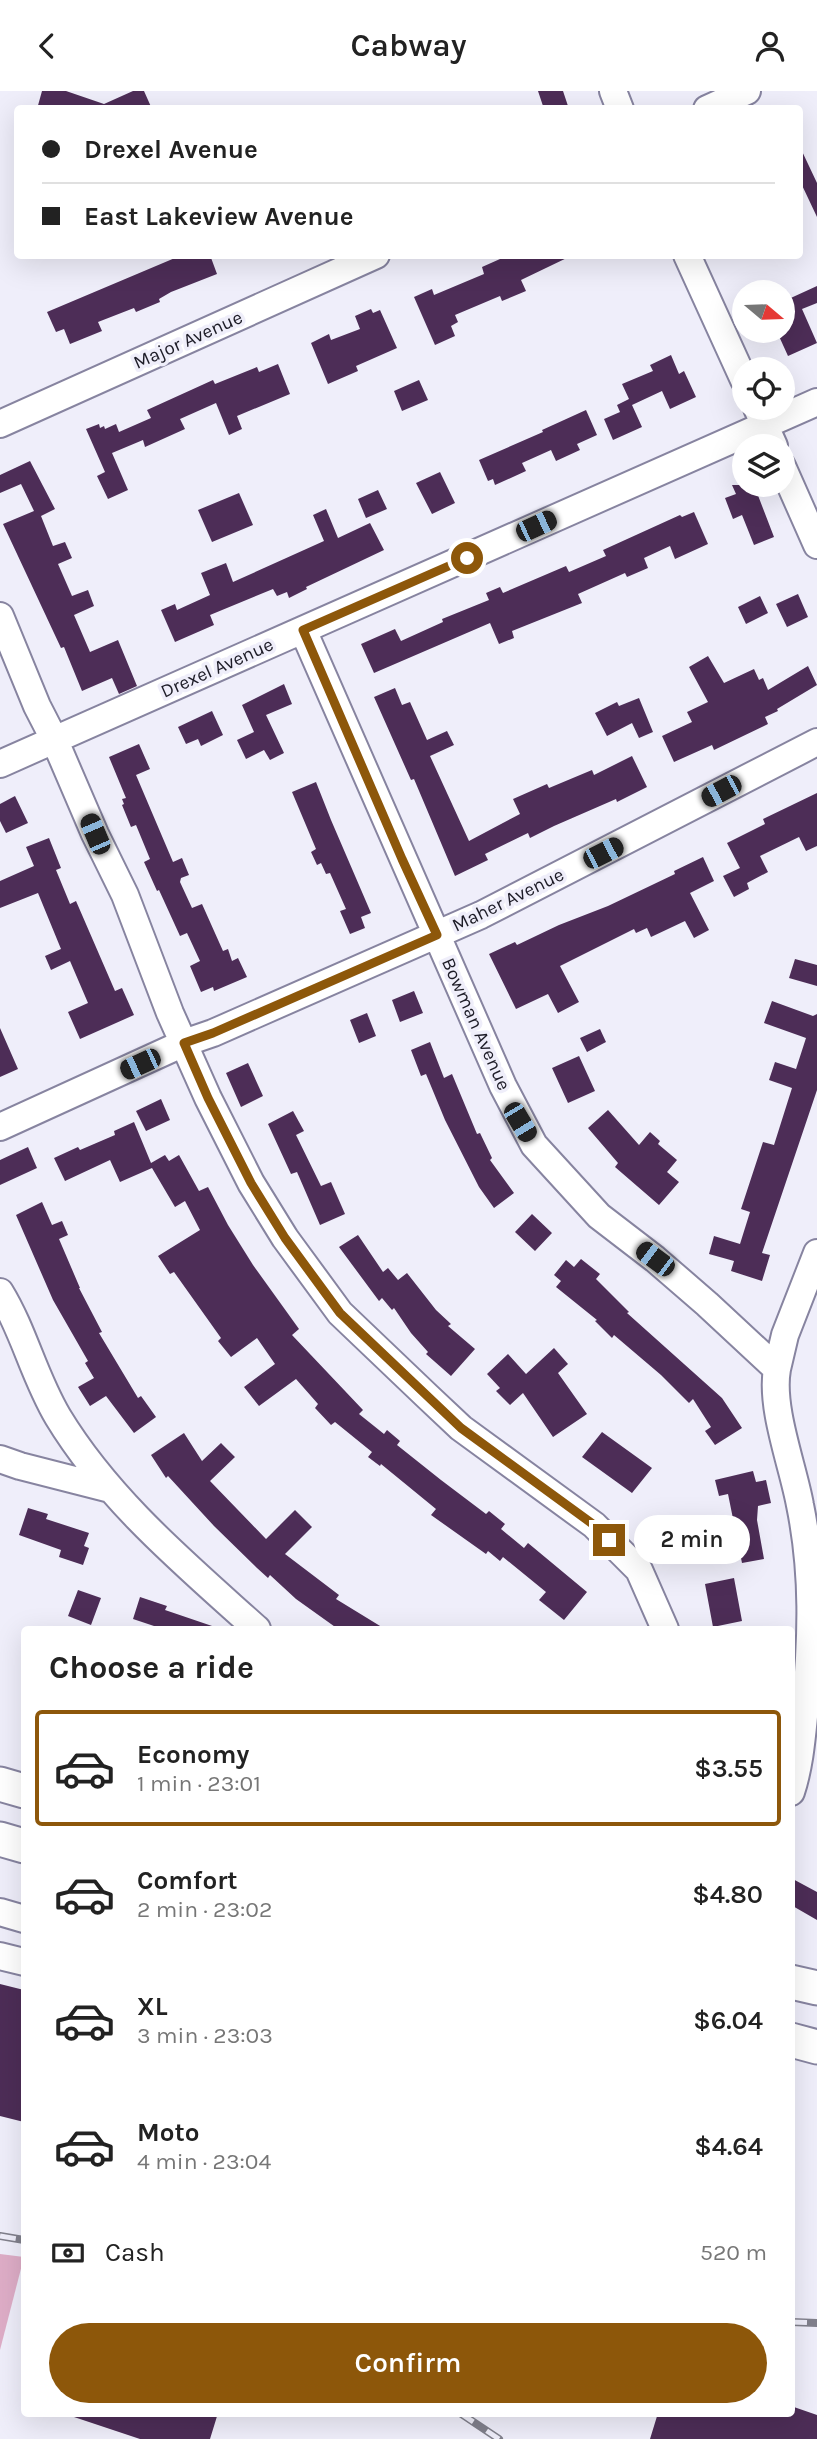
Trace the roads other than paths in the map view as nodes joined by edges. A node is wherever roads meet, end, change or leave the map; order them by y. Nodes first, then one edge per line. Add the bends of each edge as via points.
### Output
1 (747, 91) edge
2 (716, 105) edge
3 (367, 259) edge
4 (689, 259) edge
5 (734, 357) edge
6 (817, 402) edge
7 (0, 424) edge
8 (765, 426) edge
9 (795, 495) edge
10 (817, 545) edge
11 (0, 616) edge
12 (303, 630) junction
13 (55, 741) junction
14 (817, 742) edge
15 (0, 764) edge
16 (437, 935) junction
17 (184, 1043) junction
18 (0, 1127) edge
19 (817, 1253) edge
20 (0, 1292) edge
21 (777, 1369) junction
22 (0, 1459) edge
23 (110, 1489) junction
24 (254, 1626) edge
25 (664, 1626) edge
26 (795, 1770) edge
27 (0, 1784) edge
28 (21, 1790) edge
29 (0, 1839) edge
30 (21, 1845) edge
31 (0, 1956) edge
32 (21, 1961) edge
33 (795, 1980) edge
34 (795, 1981) edge
35 (817, 1981) edge
36 (817, 1988) edge
37 (795, 2041) edge
38 (817, 2047) edge

1 - 2 street
3 - 7 street, Major Avenue
4 - 5 street
6 - 8 street, Drexel Avenue
8 - 12 street, Drexel Avenue
9 - 10 street
11 - 13 street
12 - 13 street, Drexel Avenue
12 - 16 street, Bowman Avenue
13 - 15 street, Drexel Avenue
13 - 17 street via 125,895
14 - 16 street, Maher Avenue
16 - 17 street, Maher Avenue
16 - 21 street, Bowman Avenue via 534,1145 599,1216 708,1304
17 - 18 street, Maher Avenue
17 - 25 street via 251,1183 340,1313 461,1428 594,1525 639,1570
19 - 21 street via 785,1335
20 - 23 street via 48,1399
21 - 26 street via 775,1390 801,1506 812,1615
22 - 23 street
23 - 24 street
27 - 28 main road
29 - 30 main road
31 - 32 street
33 - 35 main road
34 - 36 main road
37 - 38 main road

